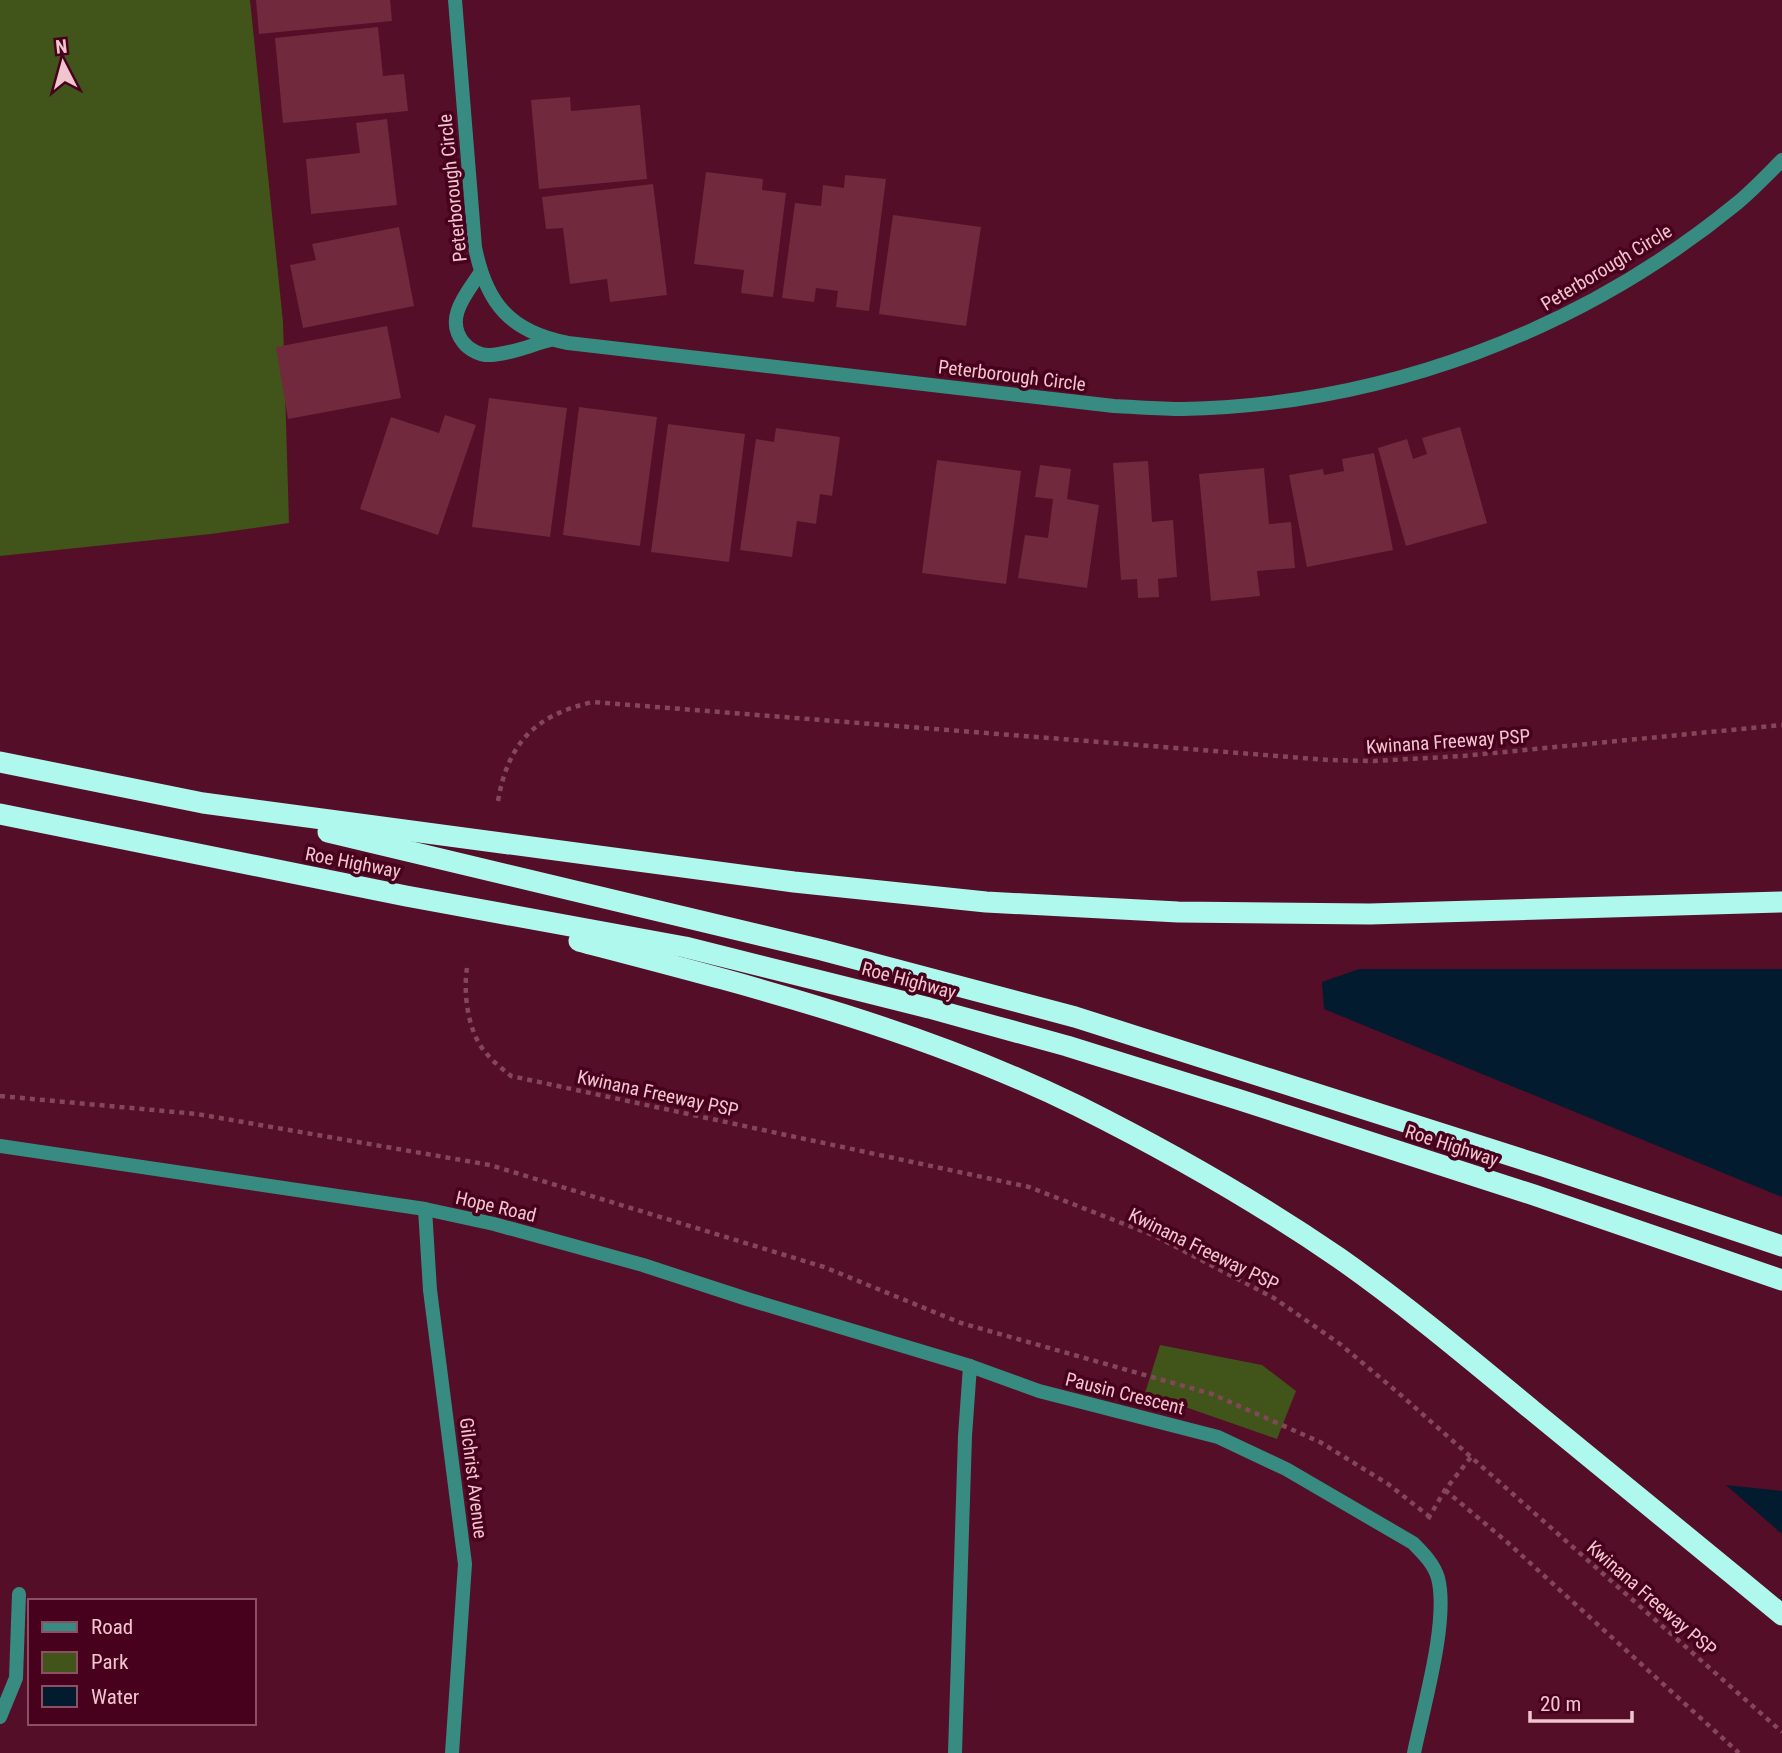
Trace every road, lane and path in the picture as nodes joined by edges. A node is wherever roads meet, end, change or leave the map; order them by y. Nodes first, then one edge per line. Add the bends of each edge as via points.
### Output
1 (455, 0) edge
2 (1782, 160) edge
3 (480, 273) junction
4 (550, 340) junction
5 (1782, 724) edge
6 (0, 762) edge
7 (498, 801) dead end
8 (203, 803) junction
9 (0, 814) edge
10 (406, 896) junction
11 (1782, 902) edge
12 (467, 968) dead end
13 (0, 1096) edge
14 (0, 1146) edge
15 (425, 1209) junction
16 (1782, 1246) edge
17 (1782, 1280) edge
18 (970, 1366) junction
19 (1471, 1457) junction
20 (1445, 1490) junction
21 (1430, 1517) junction
22 (1413, 1543) junction
23 (19, 1594) dead end
24 (1782, 1615) edge
25 (0, 1717) edge
26 (1782, 1732) edge
27 (452, 1753) edge
28 (955, 1753) edge
29 (1414, 1753) edge
30 (1740, 1753) edge

1 - 3 street, Peterborough Circle
2 - 4 street, Peterborough Circle via 1706,228 1620,285 1539,329 1401,377 1250,405 1183,409 1114,406
3 - 4 street, Peterborough Circle via 508,317
3 - 4 street via 455,319 466,346 488,356
5 - 7 path, Kwinana Freeway PSP via 1463,757 1350,760 593,702 552,715 520,742 509,759
6 - 8 highway, Roe Highway
8 - 11 highway, Roe Highway via 794,883 986,902 1191,912 1370,914
8 - 16 highway via 718,924 1075,1017
9 - 10 highway, Roe Highway
10 - 17 highway, Roe Highway via 685,947 1067,1046 1534,1195
10 - 24 highway via 840,1012 983,1064 1133,1134 1254,1203 1381,1288
12 - 19 path, Kwinana Freeway PSP via 470,1021 484,1052 511,1076 1029,1186 1156,1236 1274,1298 1307,1321 1372,1370
13 - 21 path via 197,1114 490,1165 824,1267 961,1323 1212,1394 1320,1441
14 - 15 street, Hope Road
15 - 18 street, Hope Road via 631,1262
15 - 27 street, Gilchrist Avenue via 430,1290 465,1564
18 - 22 street, Pausin Crescent via 1039,1391 1218,1437 1286,1469
18 - 28 street
19 - 20 path
19 - 26 path, Kwinana Freeway PSP
20 - 21 path
20 - 30 path
21 - 22 path
22 - 29 street, Pausin Crescent via 1438,1577 1441,1610
23 - 25 street via 16,1678

